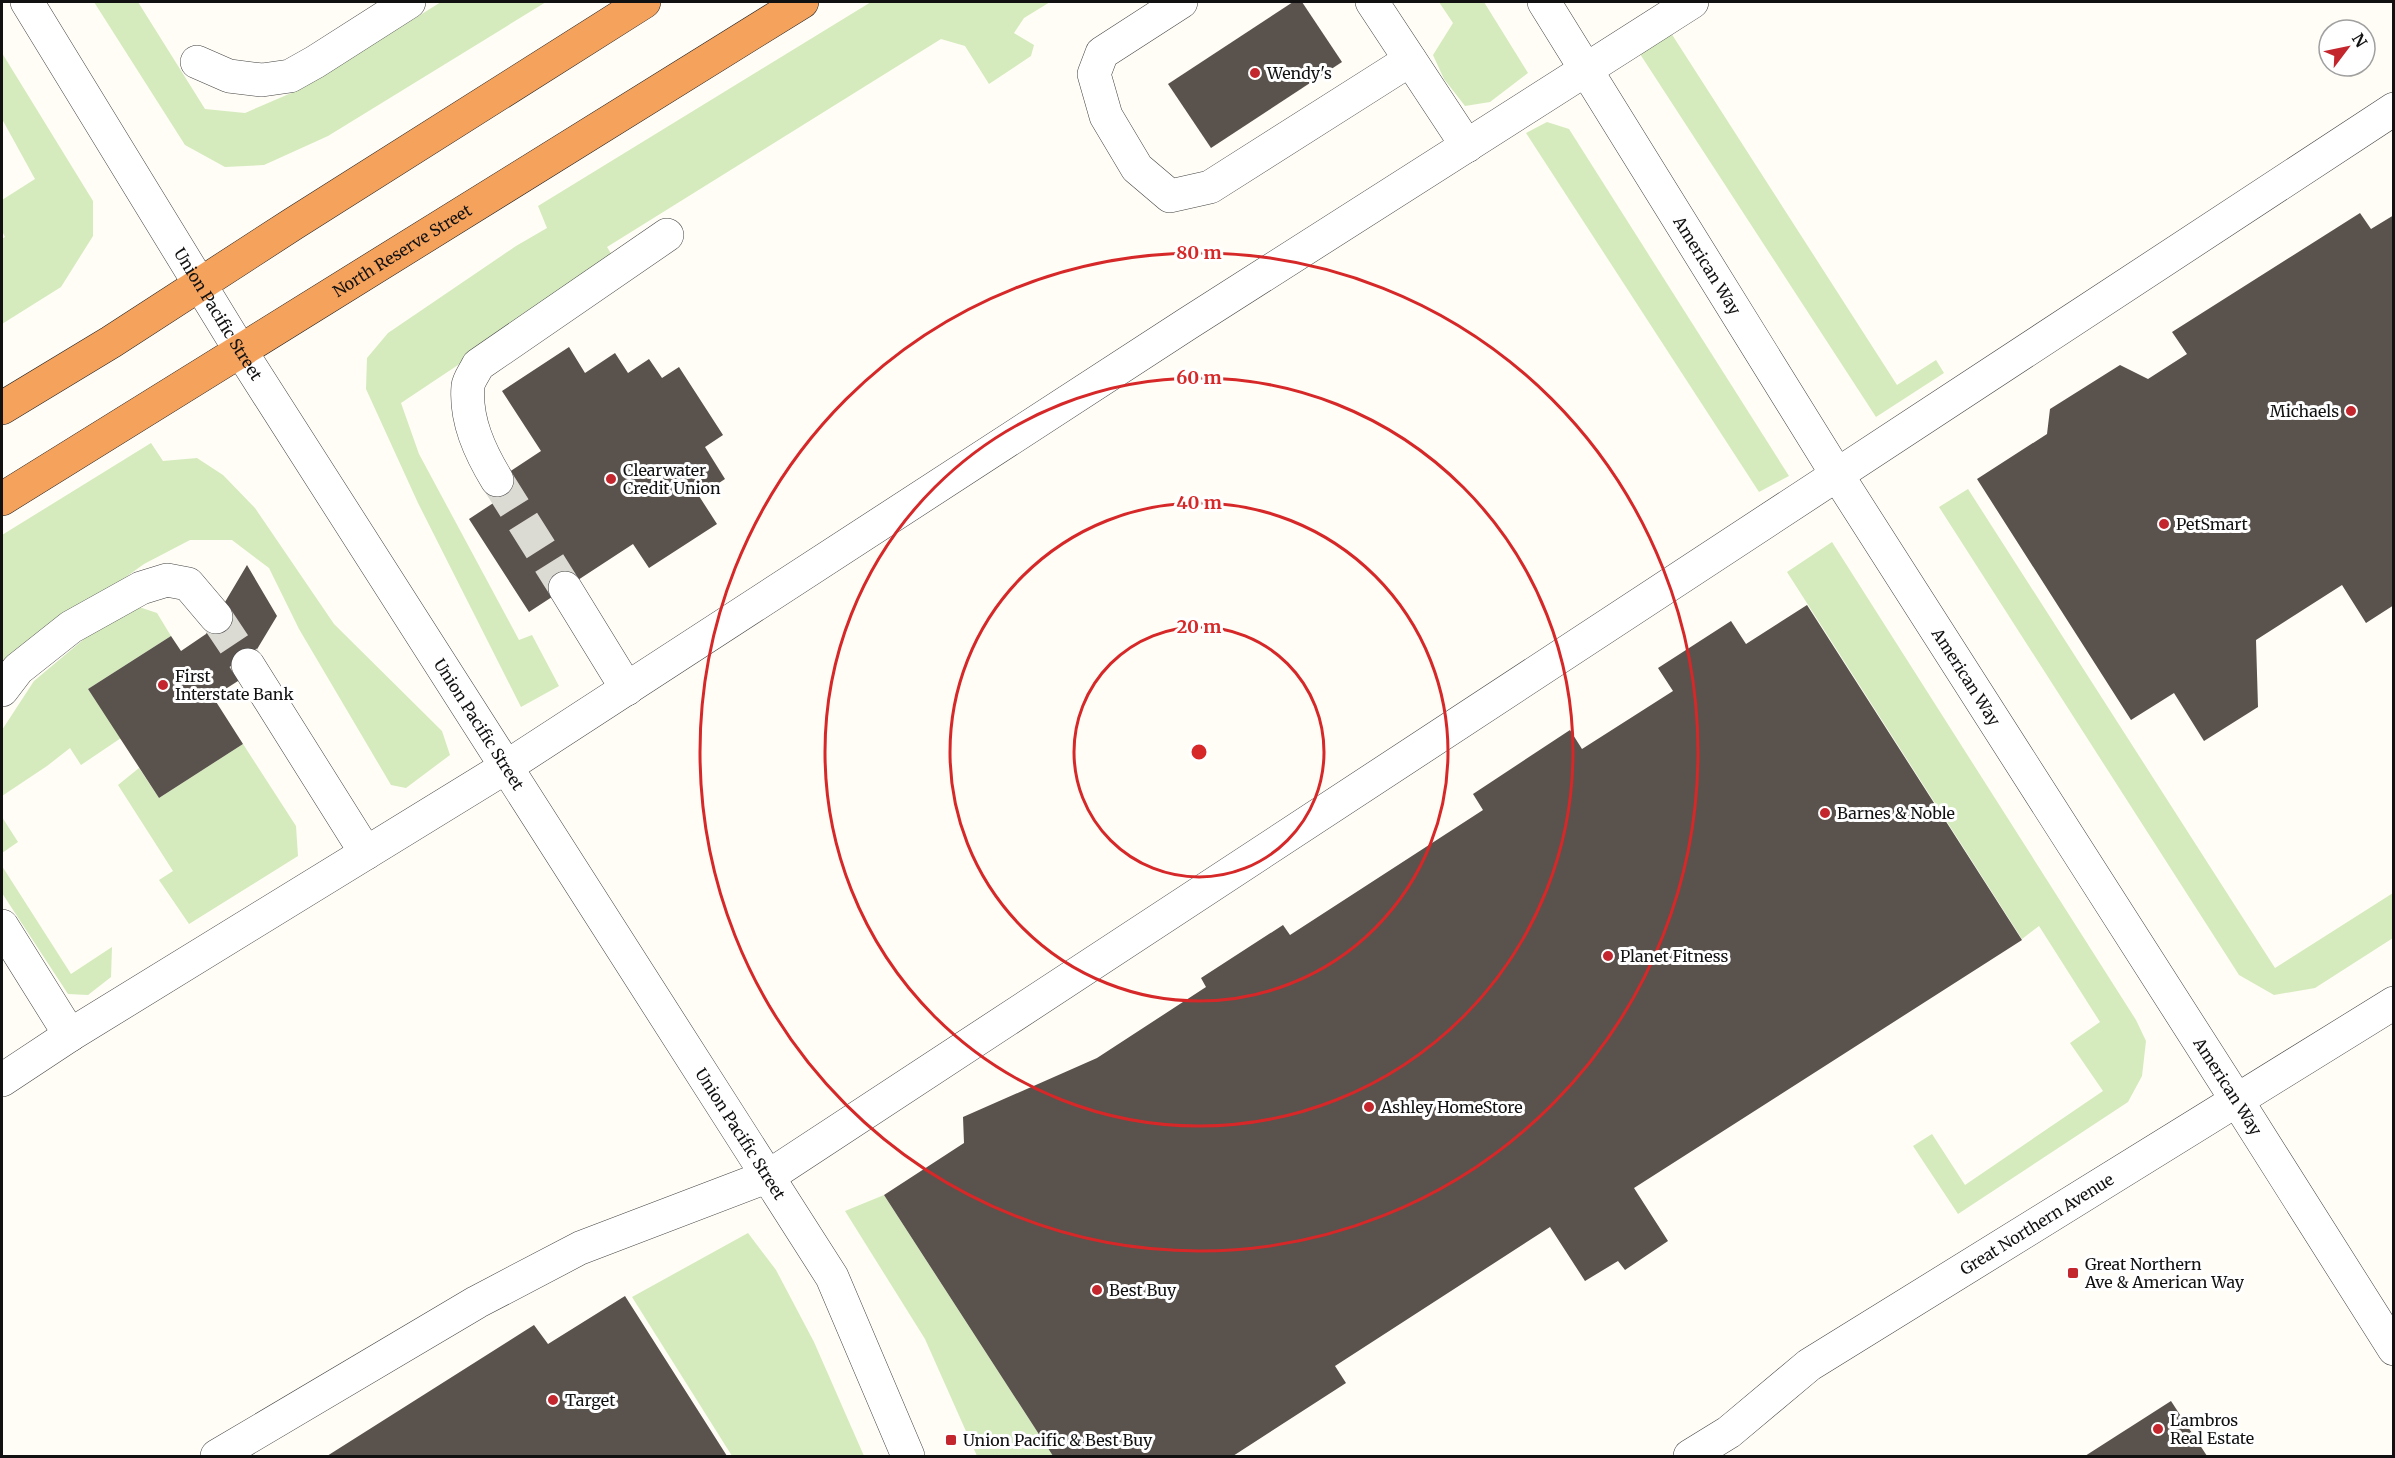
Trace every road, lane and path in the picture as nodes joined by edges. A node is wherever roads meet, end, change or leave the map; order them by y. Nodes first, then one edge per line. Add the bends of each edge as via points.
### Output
1 (27, 2) edge
2 (409, 2) edge
3 (644, 2) edge
4 (802, 2) edge
5 (1181, 2) edge
6 (1372, 2) edge
7 (1544, 2) edge
8 (1692, 2) edge
9 (1410, 60) junction
10 (197, 62) dead end
11 (1587, 69) junction
12 (2394, 109) edge
13 (1467, 146) junction
14 (667, 235) dead end
15 (199, 284) junction
16 (240, 350) junction
17 (2, 408) edge
18 (1836, 473) junction
19 (497, 480) tunnel mouth
20 (2, 499) edge
21 (566, 588) tunnel mouth
22 (216, 617) tunnel mouth
23 (248, 665) tunnel mouth
24 (627, 689) junction
25 (2, 690) edge
26 (506, 767) junction
27 (366, 853) junction
28 (2, 926) edge
29 (2394, 1003) edge
30 (70, 1035) junction
31 (2, 1080) edge
32 (2236, 1099) junction
33 (769, 1176) junction
34 (2394, 1349) edge
35 (217, 1456) edge
36 (908, 1456) edge
37 (1690, 1456) edge

1 - 15 street, Union Pacific Street
2 - 10 street via 290,75 262,80 229,76
3 - 15 highway
4 - 16 highway, North Reserve Street
5 - 9 street via 1102,53 1094,74 1106,116 1137,168 1170,196 1210,187
6 - 9 street
7 - 11 street, American Way
8 - 11 street
9 - 13 street
11 - 13 street
11 - 18 street, American Way
12 - 18 street
13 - 24 street
14 - 19 street via 478,365 468,384 470,413 478,449
15 - 16 street, Union Pacific Street
15 - 17 highway
16 - 20 highway, North Reserve Street
16 - 26 street, Union Pacific Street
18 - 32 street, American Way
18 - 33 street
21 - 24 street
22 - 25 street via 188,584 166,580 141,588 71,627 18,669
23 - 27 street
24 - 26 street
26 - 27 street
26 - 33 street, Union Pacific Street
27 - 30 street
28 - 30 street
29 - 32 street, Great Northern Avenue
30 - 31 street
32 - 34 street, American Way
32 - 37 street, Great Northern Avenue via 1809,1365 1729,1432
33 - 35 street via 580,1248 477,1302
33 - 36 street, Union Pacific Street via 832,1276

